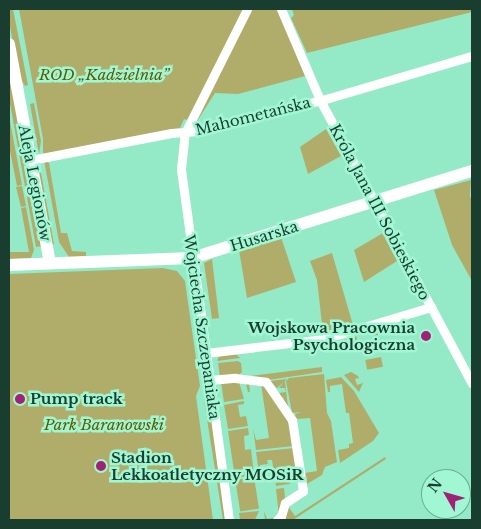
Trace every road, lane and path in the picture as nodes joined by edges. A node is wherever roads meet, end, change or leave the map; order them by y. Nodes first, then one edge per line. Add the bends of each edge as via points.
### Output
1 (247, 9) edge
2 (281, 9) edge
3 (9, 44) edge
4 (472, 56) edge
5 (320, 100) junction
6 (185, 133) junction
7 (31, 160) junction
8 (472, 172) edge
9 (374, 202) junction
10 (192, 258) junction
11 (50, 263) junction
12 (9, 265) edge
13 (431, 307) junction
14 (206, 353) junction
15 (210, 380) junction
16 (472, 384) edge
17 (229, 520) edge
18 (277, 520) edge

1 - 6 street
2 - 5 street, Króla Jana III Sobieskiego
3 - 7 main road, Aleja Legionów
4 - 5 street, Mahometańska
5 - 6 street, Mahometańska
5 - 9 street, Króla Jana III Sobieskiego
6 - 7 street, Mahometańska
6 - 10 street, Wojciecha Szczepaniaka via 181,169
7 - 11 main road, Aleja Legionów
8 - 9 main road, Husarska
9 - 10 main road, Husarska
9 - 13 street, Króla Jana III Sobieskiego
10 - 11 main road, Husarska
10 - 14 street, Wojciecha Szczepaniaka
11 - 12 main road, Husarska
13 - 14 street via 324,339
13 - 16 street, Króla Jana III Sobieskiego
14 - 15 street, Wojciecha Szczepaniaka
15 - 17 street, Wojciecha Szczepaniaka
15 - 18 street via 235,378 266,382 292,420 303,491 285,503

